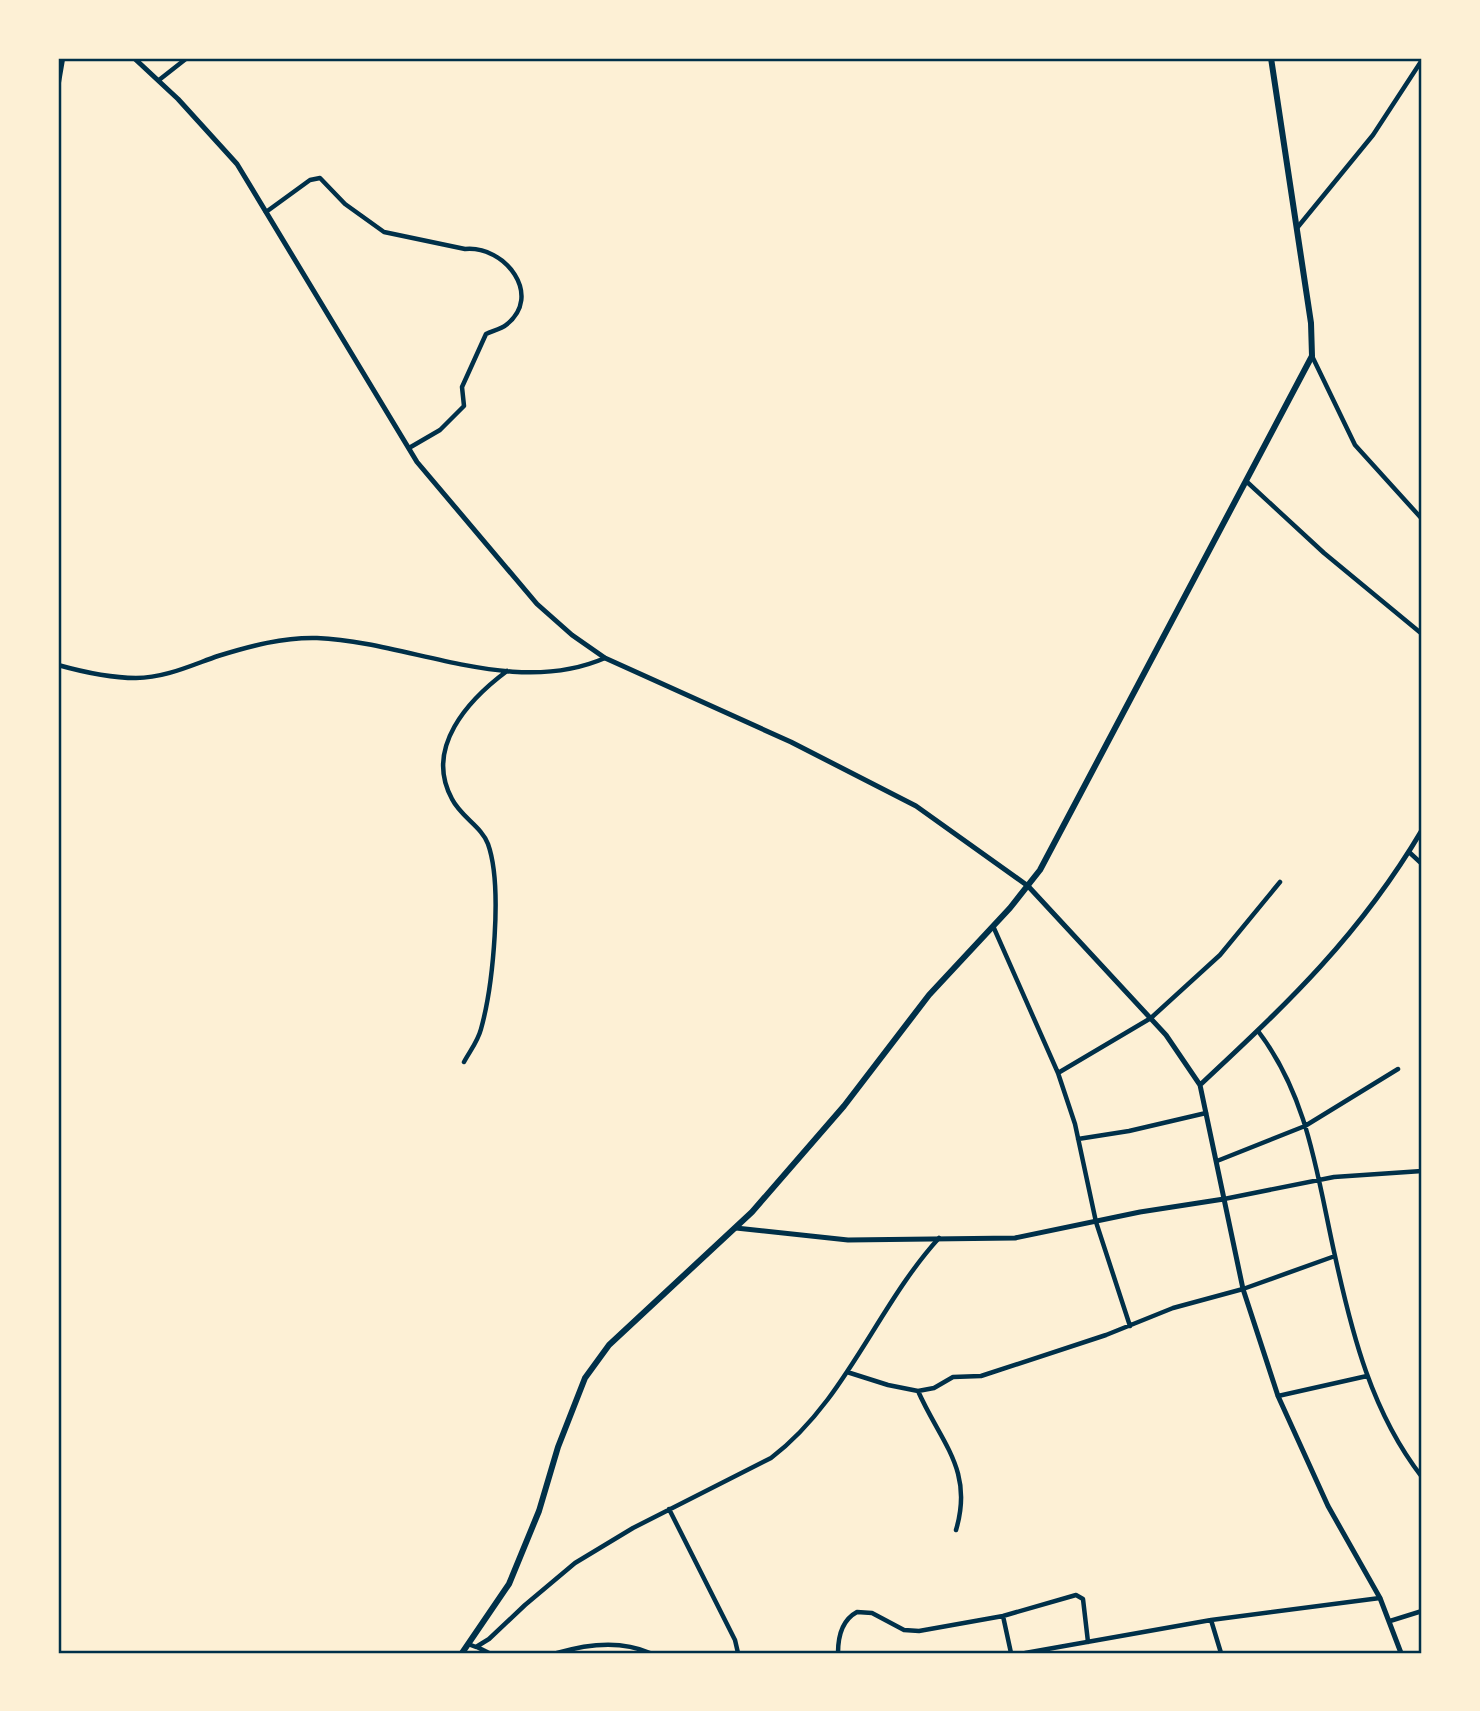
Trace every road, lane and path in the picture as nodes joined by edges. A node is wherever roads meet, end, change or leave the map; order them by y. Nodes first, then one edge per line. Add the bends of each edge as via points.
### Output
1 (63, 58) edge
2 (134, 58) edge
3 (187, 58) edge
4 (1271, 58) edge
5 (1422, 60) edge
6 (159, 80) junction
7 (58, 87) edge
8 (266, 212) junction
9 (1296, 228) junction
10 (1312, 356) junction
11 (408, 448) junction
12 (1245, 480) junction
13 (1422, 519) edge
14 (1422, 634) edge
15 (606, 657) junction
16 (58, 665) edge
17 (508, 670) junction
18 (1422, 830) edge
19 (1409, 852) junction
20 (1422, 864) edge
21 (1280, 882) dead end
22 (1028, 886) junction
23 (993, 926) junction
24 (1152, 1018) junction
25 (1258, 1031) junction
26 (464, 1062) dead end
27 (1398, 1069) dead end
28 (1058, 1073) junction
29 (1200, 1085) junction
30 (1206, 1113) junction
31 (1305, 1126) junction
32 (1078, 1139) junction
33 (1217, 1161) junction
34 (1422, 1171) edge
35 (1322, 1180) junction
36 (1224, 1199) junction
37 (1096, 1222) junction
38 (736, 1228) junction
39 (939, 1238) junction
40 (1335, 1256) junction
41 (1243, 1289) junction
42 (1130, 1326) junction
43 (846, 1372) junction
44 (1367, 1376) junction
45 (918, 1391) junction
46 (1278, 1396) junction
47 (1422, 1477) edge
48 (669, 1509) junction
49 (956, 1530) dead end
50 (1380, 1598) junction
51 (1422, 1611) edge
52 (1003, 1616) junction
53 (1211, 1620) junction
54 (1390, 1621) junction
55 (1088, 1642) junction
56 (468, 1644) junction
57 (477, 1647) junction
58 (462, 1653) edge
59 (489, 1653) edge
60 (557, 1653) edge
61 (650, 1653) edge
62 (738, 1653) edge
63 (838, 1653) edge
64 (1011, 1653) edge
65 (1025, 1653) edge
66 (1221, 1653) edge
67 (1401, 1653) edge

1 - 7 street
2 - 6 street
3 - 6 street
4 - 9 main road
5 - 9 street via 1373,135
6 - 8 street via 237,164
8 - 11 street
8 - 11 street via 310,180 320,178 345,204 384,232 479,248 513,270 519,283 519,303 508,324 486,334 462,387 464,406 440,430
9 - 10 main road
10 - 12 main road
10 - 13 street via 1355,445
11 - 15 street via 443,497 537,604
12 - 14 street
12 - 22 main road via 1102,757
15 - 17 street via 587,666
15 - 22 street via 916,806
16 - 17 street via 138,678 263,643 316,638 371,644 484,670
17 - 26 street via 478,692 460,714 444,757 443,780 452,800 487,840 495,888 492,977 481,1030
18 - 19 street
19 - 20 street
19 - 25 street via 1351,935
21 - 24 street via 1220,955
22 - 23 main road
22 - 24 street
23 - 28 street
23 - 38 main road via 929,995 814,1142
24 - 28 street
24 - 29 street
25 - 29 street
25 - 31 street via 1285,1070
27 - 31 street
28 - 32 street
29 - 30 street
30 - 32 street
30 - 33 street
31 - 33 street
31 - 35 street
32 - 37 street
33 - 36 street
34 - 35 street
35 - 36 street
35 - 40 street
36 - 37 street
36 - 41 street
37 - 39 street via 1015,1238
37 - 42 street
38 - 39 street via 819,1239
38 - 56 main road via 609,1345 585,1378 520,1560
39 - 43 street via 921,1257
40 - 41 street
40 - 44 street
41 - 42 street via 1173,1308
41 - 46 street
42 - 45 street via 981,1376 953,1377
43 - 45 street
43 - 48 street via 790,1444
44 - 46 street
44 - 47 street via 1383,1418
45 - 49 street via 959,1468 961,1515
46 - 50 street via 1328,1506
48 - 57 street via 575,1563
48 - 62 street
50 - 53 street
50 - 54 street
51 - 54 street
52 - 55 street via 1079,1595
52 - 63 street via 912,1631 878,1615 857,1612 843,1626
52 - 64 street
53 - 55 street
53 - 66 street
54 - 67 street
55 - 65 street
56 - 57 street
56 - 58 main road
57 - 59 street
60 - 61 street via 616,1644

